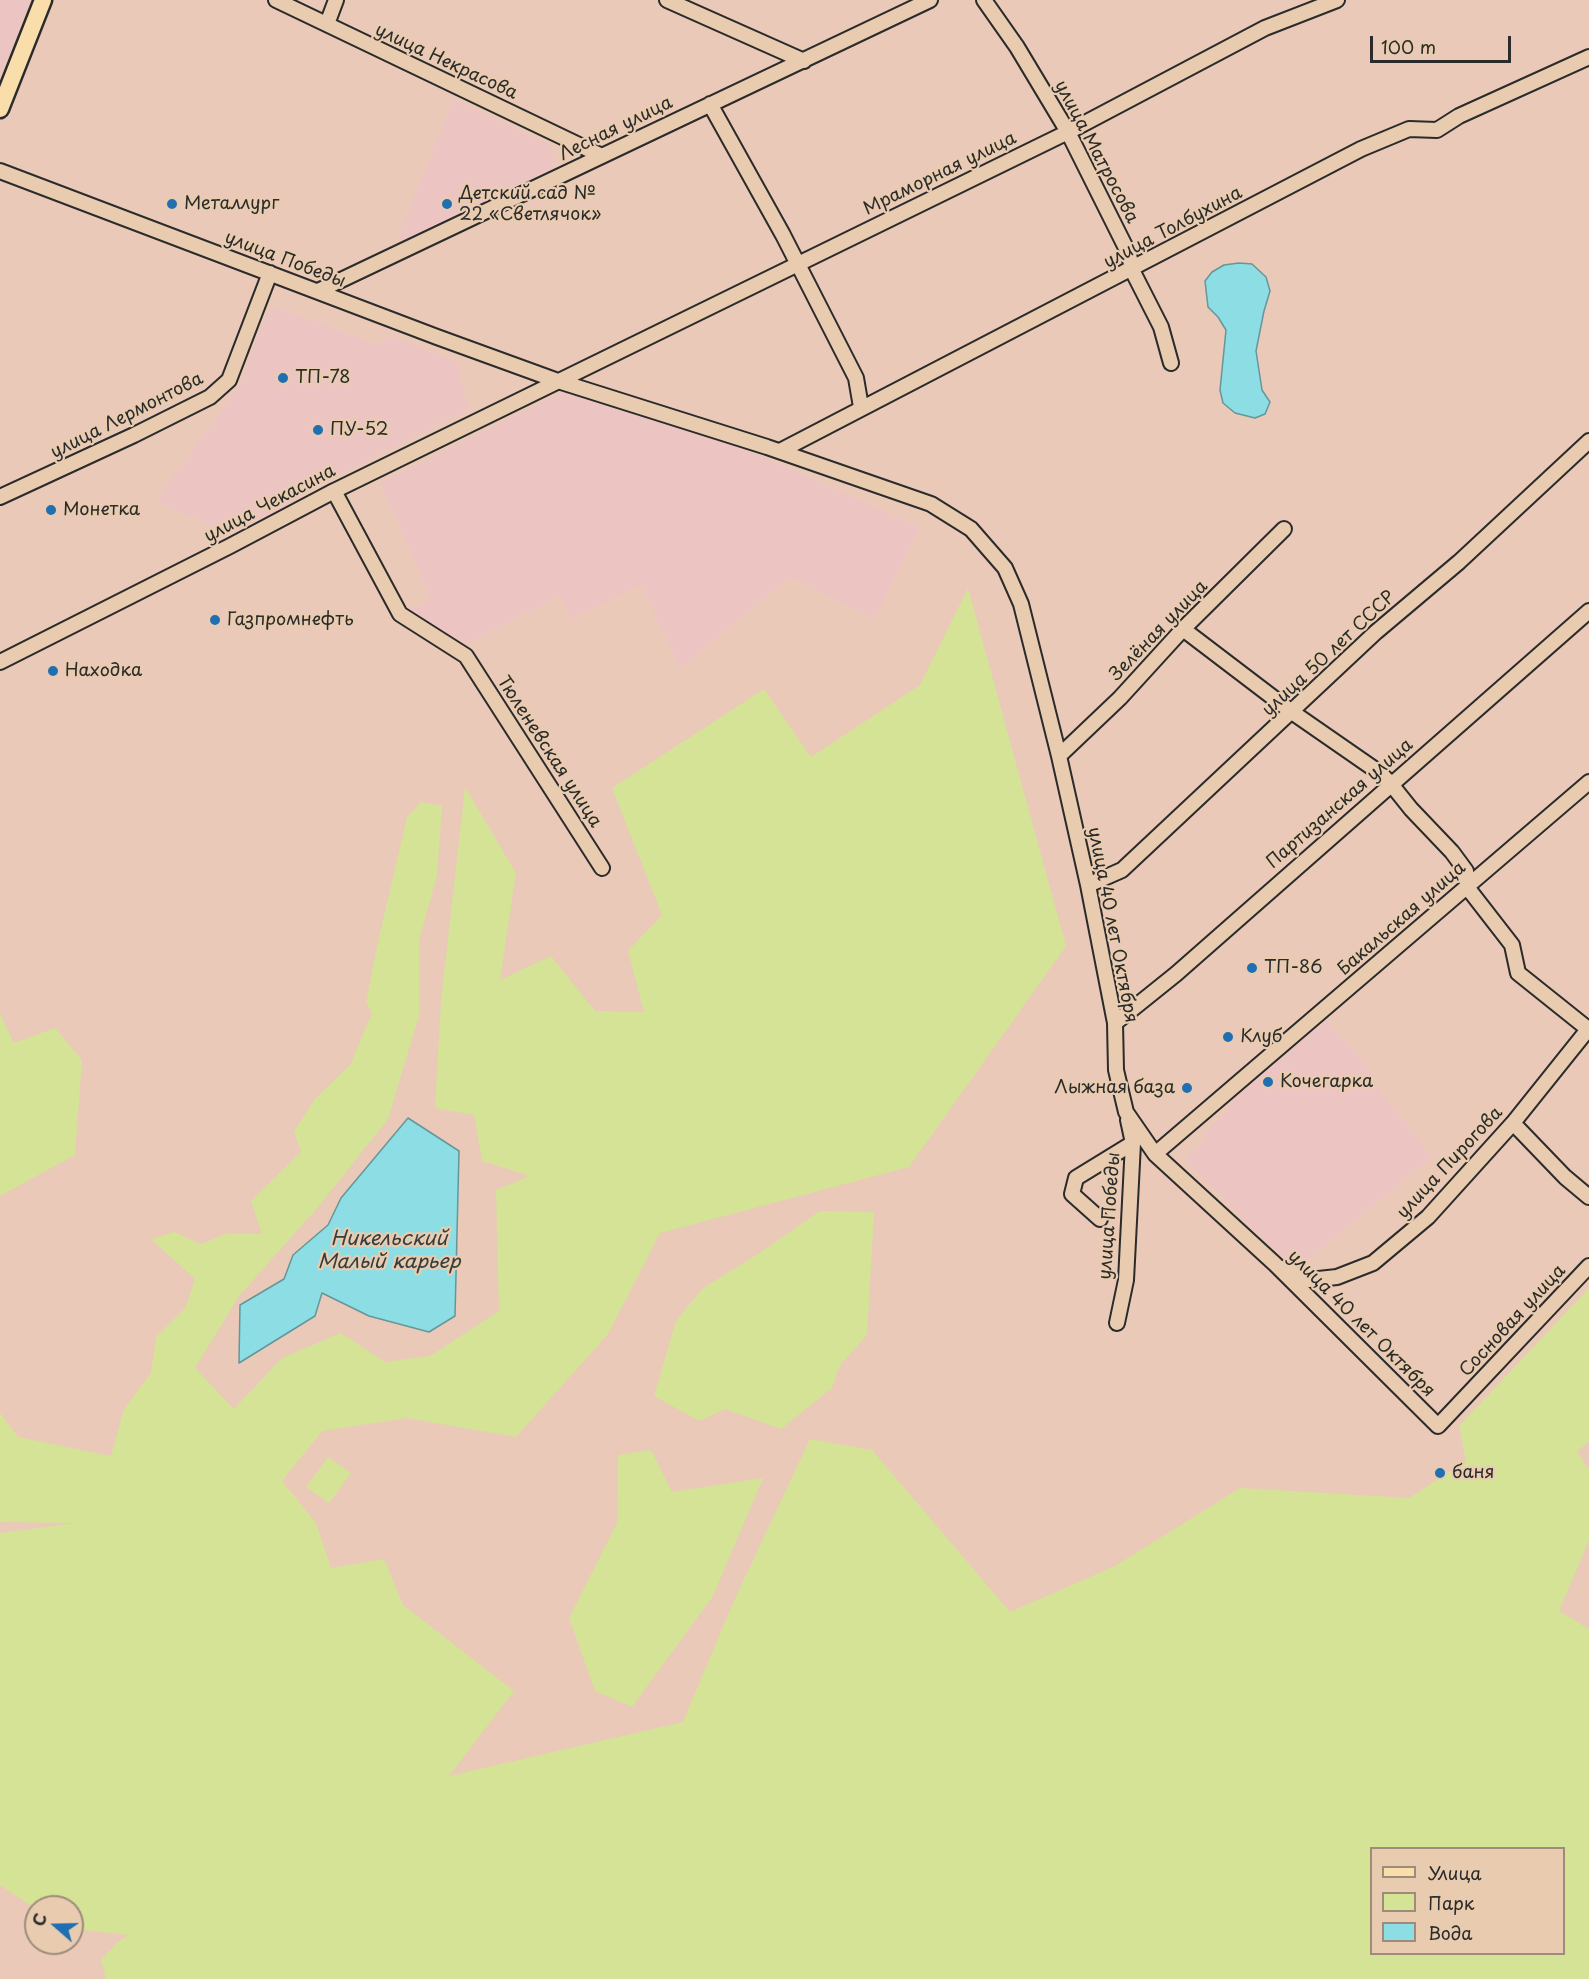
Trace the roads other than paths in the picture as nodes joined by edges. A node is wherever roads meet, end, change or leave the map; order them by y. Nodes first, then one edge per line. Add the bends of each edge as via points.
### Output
1 (43, 0) edge
2 (276, 0) edge
3 (336, 0) edge
4 (666, 0) edge
5 (930, 0) edge
6 (984, 0) edge
7 (1337, 0) edge
8 (327, 24) junction
9 (1589, 57) edge
10 (804, 61) junction
11 (710, 104) junction
12 (0, 109) edge
13 (1068, 132) junction
14 (602, 156) junction
15 (0, 171) edge
16 (797, 264) junction
17 (1131, 270) junction
18 (270, 273) junction
19 (318, 291) junction
20 (1171, 363) dead end
21 (558, 381) junction
22 (861, 407) junction
23 (1589, 441) edge
24 (780, 451) junction
25 (334, 490) junction
26 (0, 497) edge
27 (1284, 529) dead end
28 (1589, 611) edge
29 (1184, 629) junction
30 (0, 662) edge
31 (1292, 712) junction
32 (1059, 756) junction
33 (1589, 782) edge
34 (1391, 783) junction
35 (602, 868) dead end
36 (1088, 885) junction
37 (1467, 887) junction
38 (1115, 1023) junction
39 (1588, 1029) edge
40 (1126, 1112) junction
41 (1513, 1123) junction
42 (1133, 1143) junction
43 (1155, 1154) junction
44 (1589, 1197) edge
45 (1100, 1219) dead end
46 (1275, 1264) junction
47 (1589, 1266) edge
48 (1117, 1323) dead end
49 (1438, 1426) joint

1 - 12 main road
2 - 8 street, улица Некрасова
3 - 8 street
4 - 10 street
5 - 10 street, Лесная улица
6 - 13 street, улица Матросова
7 - 13 street, Мраморная улица via 1266,28
8 - 14 street, улица Некрасова
9 - 17 street, улица Толбухина via 1459,116 1437,130 1410,129 1361,149
10 - 11 street, Лесная улица
11 - 14 street, Лесная улица
11 - 16 street
13 - 16 street, Мраморная улица
13 - 17 street, улица Матросова via 1129,254
14 - 19 street, Лесная улица
15 - 18 street, улица Победы
16 - 21 street, Мраморная улица
16 - 22 street via 856,378
17 - 20 street, улица Матросова via 1161,327
17 - 22 street, улица Толбухина
18 - 19 street, улица Победы
18 - 26 street, улица Лермонтова via 229,380 210,397
19 - 21 street, улица Победы
21 - 24 street, улица Победы
21 - 25 street, улица Чекасина
22 - 24 street, улица Толбухина
23 - 31 street, улица 50 лет СССР
24 - 32 street, улица 40 лет Октября via 931,504 971,529 992,551 1005,568 1021,604
25 - 30 street, улица Чекасина
25 - 35 street, Тюленевская улица via 400,614 466,656
27 - 29 street, Зелёная улица
28 - 34 street, Партизанская улица
29 - 31 street
29 - 32 street, Зелёная улица
31 - 34 street
31 - 36 street, улица 50 лет СССР via 1122,870
32 - 36 street, улица 40 лет Октября
33 - 37 street, Бакальская улица
34 - 37 street via 1466,871
34 - 38 street, Партизанская улица via 1176,974
36 - 38 street, улица 40 лет Октября
37 - 39 street via 1512,945 1518,973
37 - 43 street, Бакальская улица
38 - 40 street, улица 40 лет Октября via 1116,1070
39 - 41 street, улица Пирогова
40 - 42 street, улица Победы
40 - 43 street, улица 40 лет Октября
41 - 44 street
41 - 46 street, улица Пирогова via 1428,1217 1373,1263 1337,1277 1309,1280
42 - 45 street via 1076,1178 1072,1194
42 - 48 street, улица Победы via 1126,1280
43 - 46 street, улица 40 лет Октября
46 - 49 street, улица 40 лет Октября
47 - 49 street, Сосновая улица

